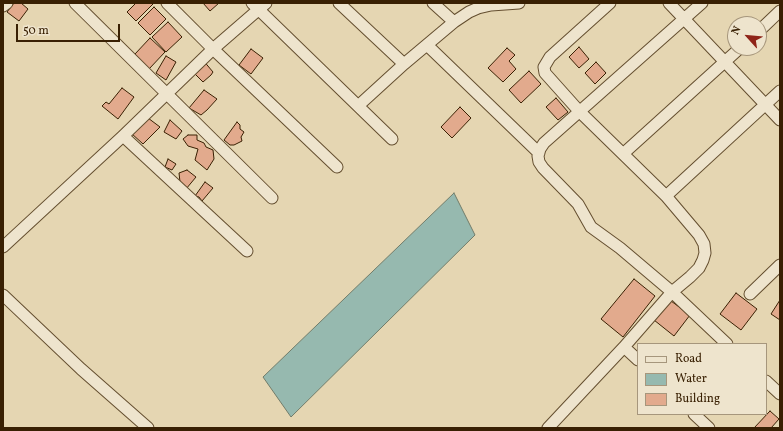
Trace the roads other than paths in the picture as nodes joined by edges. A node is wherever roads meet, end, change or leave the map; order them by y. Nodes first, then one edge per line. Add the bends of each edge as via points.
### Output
1 (7, 3) edge
2 (75, 3) edge
3 (167, 3) edge
4 (340, 3) edge
5 (433, 3) edge
6 (519, 3) edge
7 (610, 3) edge
8 (669, 3) edge
9 (702, 3) edge
10 (258, 5) edge
11 (3, 6) edge
12 (780, 11) edge
13 (684, 19) junction
14 (454, 22) junction
15 (767, 23) edge
16 (427, 45) junction
17 (213, 49) junction
18 (731, 56) edge
19 (724, 63) junction
20 (404, 64) junction
21 (780, 91) edge
22 (168, 94) junction
23 (765, 105) junction
24 (358, 106) junction
25 (579, 111) junction
26 (780, 120) edge
27 (123, 136) junction
28 (392, 139) dead end
29 (539, 153) junction
30 (624, 153) junction
31 (337, 167) dead end
32 (666, 196) junction
33 (272, 198) dead end
34 (3, 247) edge
35 (247, 251) dead end
36 (780, 265) edge
37 (672, 292) junction
38 (750, 294) dead end
39 (3, 295) edge
40 (726, 343) edge
41 (624, 347) junction
42 (637, 359) edge
43 (767, 382) edge
44 (780, 394) edge
45 (695, 415) edge
46 (148, 428) edge
47 (548, 428) edge
48 (709, 428) edge

1 - 11 street
2 - 22 street
3 - 17 street
4 - 20 street
5 - 14 street
6 - 14 street via 478,8
7 - 25 street via 550,57 544,67 549,79
8 - 13 street
9 - 13 street
10 - 17 street
10 - 24 street
12 - 15 street
13 - 19 street
13 - 25 street
14 - 16 street
16 - 20 street
16 - 29 street
17 - 22 street
17 - 31 street
18 - 19 street
19 - 23 street
19 - 30 street
20 - 24 street
21 - 23 street
22 - 27 street
22 - 33 street
23 - 26 street
23 - 32 street
24 - 28 street
25 - 29 street via 544,143
25 - 30 street
27 - 34 street
27 - 35 street
29 - 37 street via 539,162 543,168 578,204 590,227 620,248
30 - 32 street
32 - 37 street via 696,231 704,244 705,253 698,268
36 - 38 street
37 - 40 street
37 - 41 street
39 - 46 street
41 - 42 street
41 - 47 street
43 - 44 street
45 - 48 street

